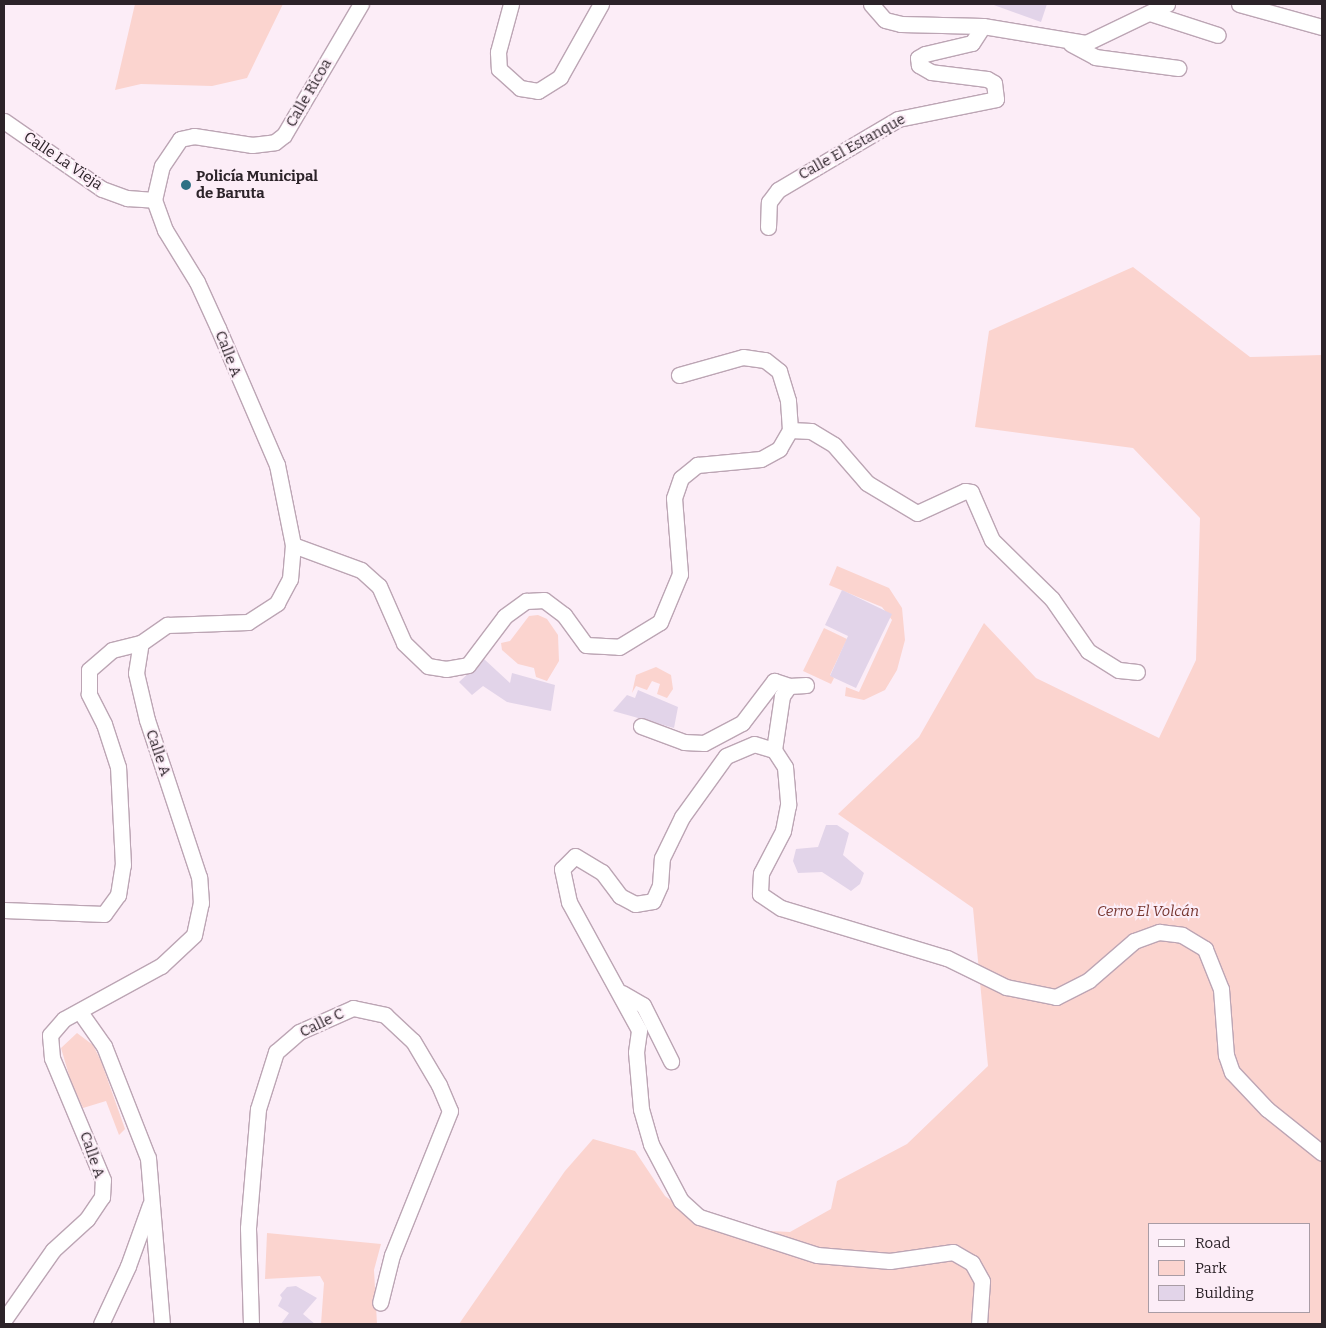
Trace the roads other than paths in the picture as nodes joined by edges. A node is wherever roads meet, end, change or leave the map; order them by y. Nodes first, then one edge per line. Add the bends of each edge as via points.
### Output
1 (361, 4) edge
2 (511, 4) edge
3 (601, 4) edge
4 (871, 4) edge
5 (1167, 4) edge
6 (1239, 4) edge
7 (1276, 8) edge
8 (1150, 13) junction
9 (983, 26) junction
10 (1322, 27) edge
11 (1218, 35) dead end
12 (1070, 43) junction
13 (1178, 68) dead end
14 (4, 121) edge
15 (154, 200) junction
16 (768, 227) dead end
17 (679, 374) dead end
18 (790, 430) junction
19 (293, 545) junction
20 (141, 643) junction
21 (1138, 672) dead end
22 (806, 685) dead end
23 (789, 686) junction
24 (641, 726) dead end
25 (774, 750) junction
26 (4, 910) edge
27 (622, 993) junction
28 (80, 1012) junction
29 (671, 1060) dead end
30 (1322, 1153) edge
31 (151, 1201) junction
32 (380, 1303) dead end
33 (4, 1320) edge
34 (101, 1324) edge
35 (162, 1324) edge
36 (251, 1324) edge
37 (979, 1324) edge

1 - 15 street, Calle Ricoa via 284,135 275,142 252,145 194,136 180,139 162,166
2 - 3 street via 498,52 499,69 520,88 538,91 560,77
4 - 9 street via 885,20 901,24
5 - 8 street
6 - 7 street
7 - 10 street
8 - 11 street
8 - 12 street via 1086,43
9 - 12 street
9 - 16 street, Calle El Estanque via 972,43 925,54 918,58 919,66 931,72 987,78 994,83 996,99 898,118 778,190 769,202
12 - 13 street via 1095,56
14 - 15 street, Calle La Vieja via 102,189 127,198
15 - 19 street, Calle A via 165,230 215,320 277,465
17 - 18 street via 713,362 743,357 765,360 779,371 788,401
18 - 19 street via 778,449 761,460 697,465 681,478 674,498 680,574 660,622 619,646 586,645 564,615 544,600 526,601 505,616 468,664 446,669 428,666 404,643 379,586 361,570
18 - 21 street via 811,431 834,445 867,483 918,513 966,491 971,492 992,540 1052,599 1088,651 1119,670
19 - 20 street, Calle A via 290,579 277,602 248,622 167,625
20 - 26 street via 112,650 89,670 89,694 104,724 118,768 123,865 118,895 104,914
20 - 28 street, Calle A via 136,673 147,720 199,877 201,903 194,935 161,966
22 - 23 street
23 - 24 street via 774,681 742,723 704,743 684,742
23 - 25 street via 782,696
25 - 27 street via 754,744 726,756 682,817 662,858 660,885 654,901 635,904 620,896 602,872 575,856 562,869 569,902
25 - 30 street via 785,767 788,805 783,831 761,873 760,894 781,908 947,958 1006,987 1056,998 1089,980 1134,941 1159,932 1182,935 1205,949 1221,989 1226,1055 1232,1072 1267,1109
27 - 29 street via 643,1005
27 - 37 street via 638,1030 636,1052 641,1109 651,1144 681,1201 700,1217 818,1255 890,1261 953,1252 972,1263 982,1281
28 - 31 street via 104,1046 126,1095 148,1158
28 - 33 street, Calle A via 64,1020 50,1035 52,1058 92,1146 103,1180 102,1198 86,1220 53,1250
31 - 34 street via 128,1266
31 - 35 street
32 - 36 street, Calle C via 392,1255 450,1111 440,1085 413,1041 385,1015 353,1008 299,1032 276,1052 258,1108 248,1228

